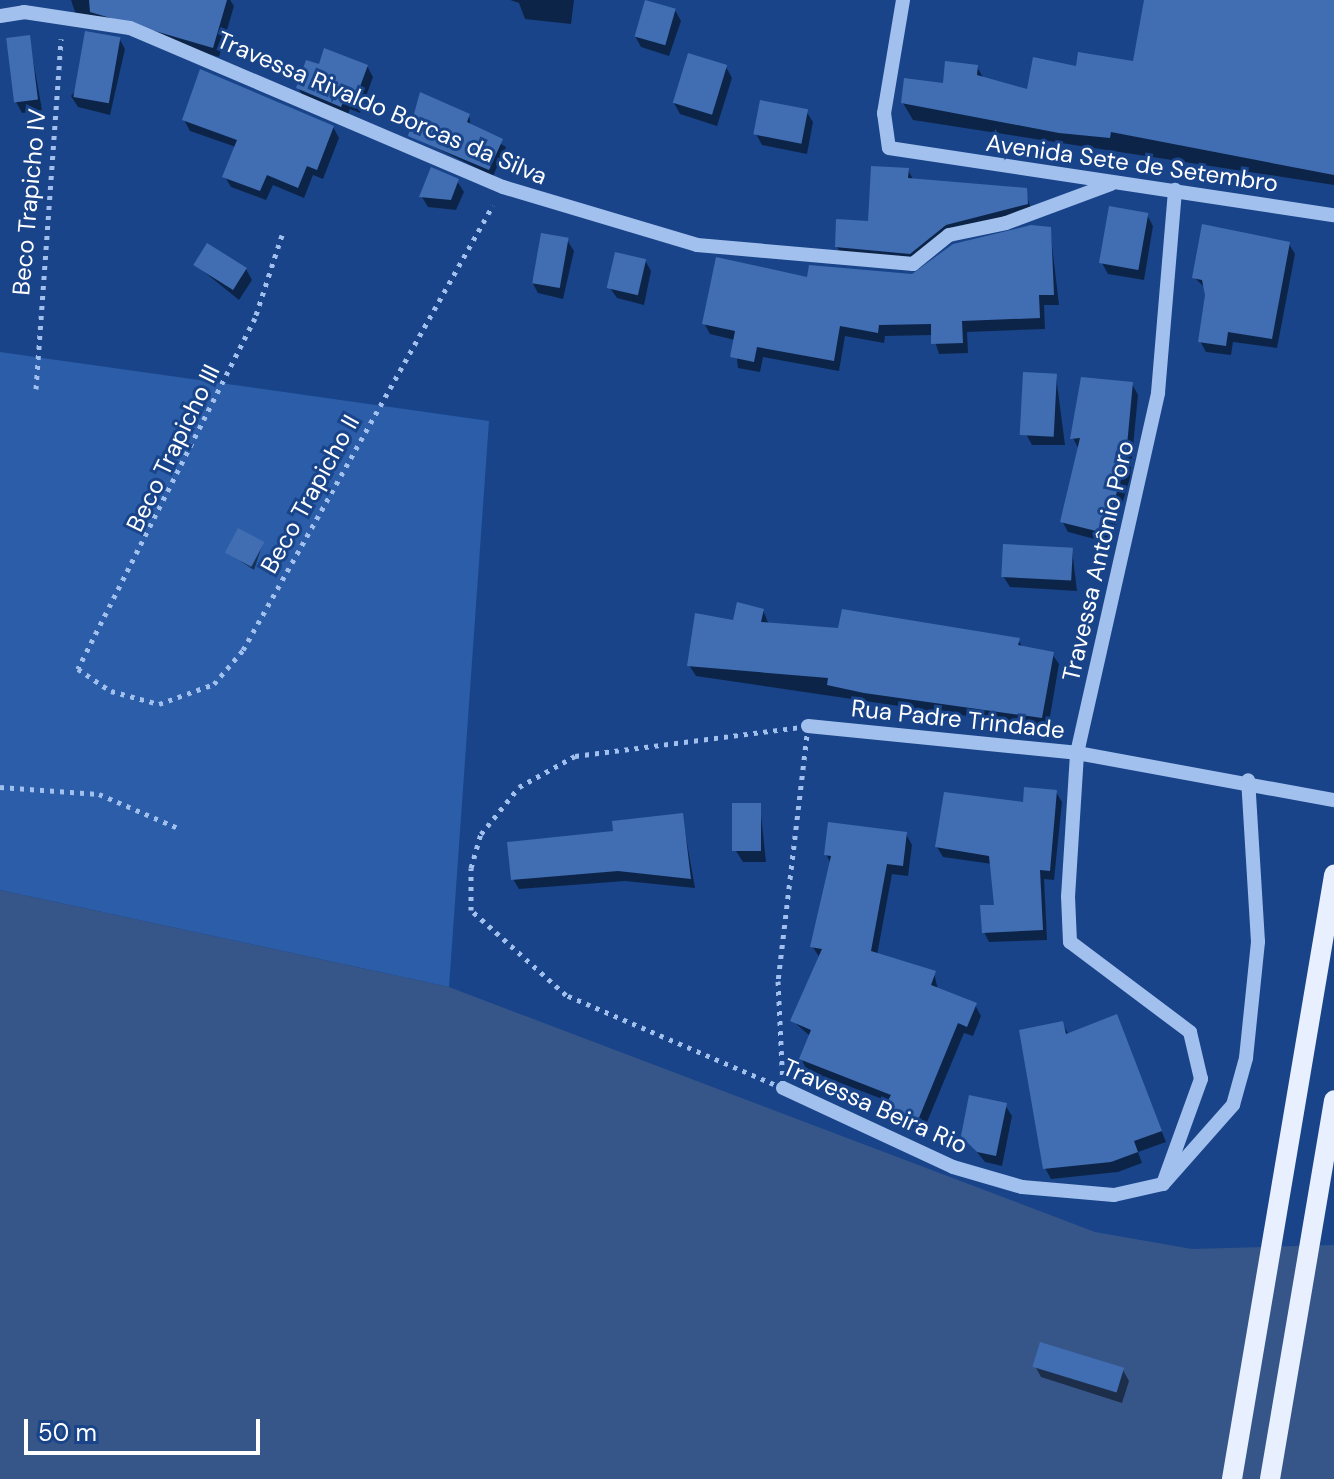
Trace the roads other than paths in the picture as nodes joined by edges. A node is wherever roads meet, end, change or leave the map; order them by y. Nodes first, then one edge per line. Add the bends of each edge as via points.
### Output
1 (903, 0) edge
2 (0, 16) edge
3 (1111, 184) junction
4 (1175, 190) junction
5 (1334, 215) edge
6 (808, 726) road end
7 (1077, 753) junction
8 (1248, 780) junction
9 (1334, 800) edge
10 (1334, 875) edge
11 (783, 1088) road end
12 (1334, 1100) edge
13 (1163, 1184) junction
14 (1232, 1479) edge
15 (1270, 1479) edge

1 - 3 street, Avenida Sete de Setembro via 882,134 889,148
2 - 3 street, Travessa Rivaldo Borcas da Silva via 130,28 250,74 503,187 697,245 913,264 949,235 1006,223
3 - 4 street, Avenida Sete de Setembro
4 - 5 street, Avenida Sete de Setembro
4 - 7 street, Travessa Antônio Poro via 1158,393
6 - 7 street, Rua Padre Trindade
7 - 8 street, Rua Padre Trindade
7 - 13 street, Travessa Antônio Poro via 1070,942 1190,1032 1201,1079
8 - 9 street, Rua Padre Trindade
8 - 13 street via 1258,942 1246,1058 1233,1105
10 - 14 main road
11 - 13 street, Travessa Beira Rio via 953,1167 1022,1187 1114,1195
12 - 15 main road

